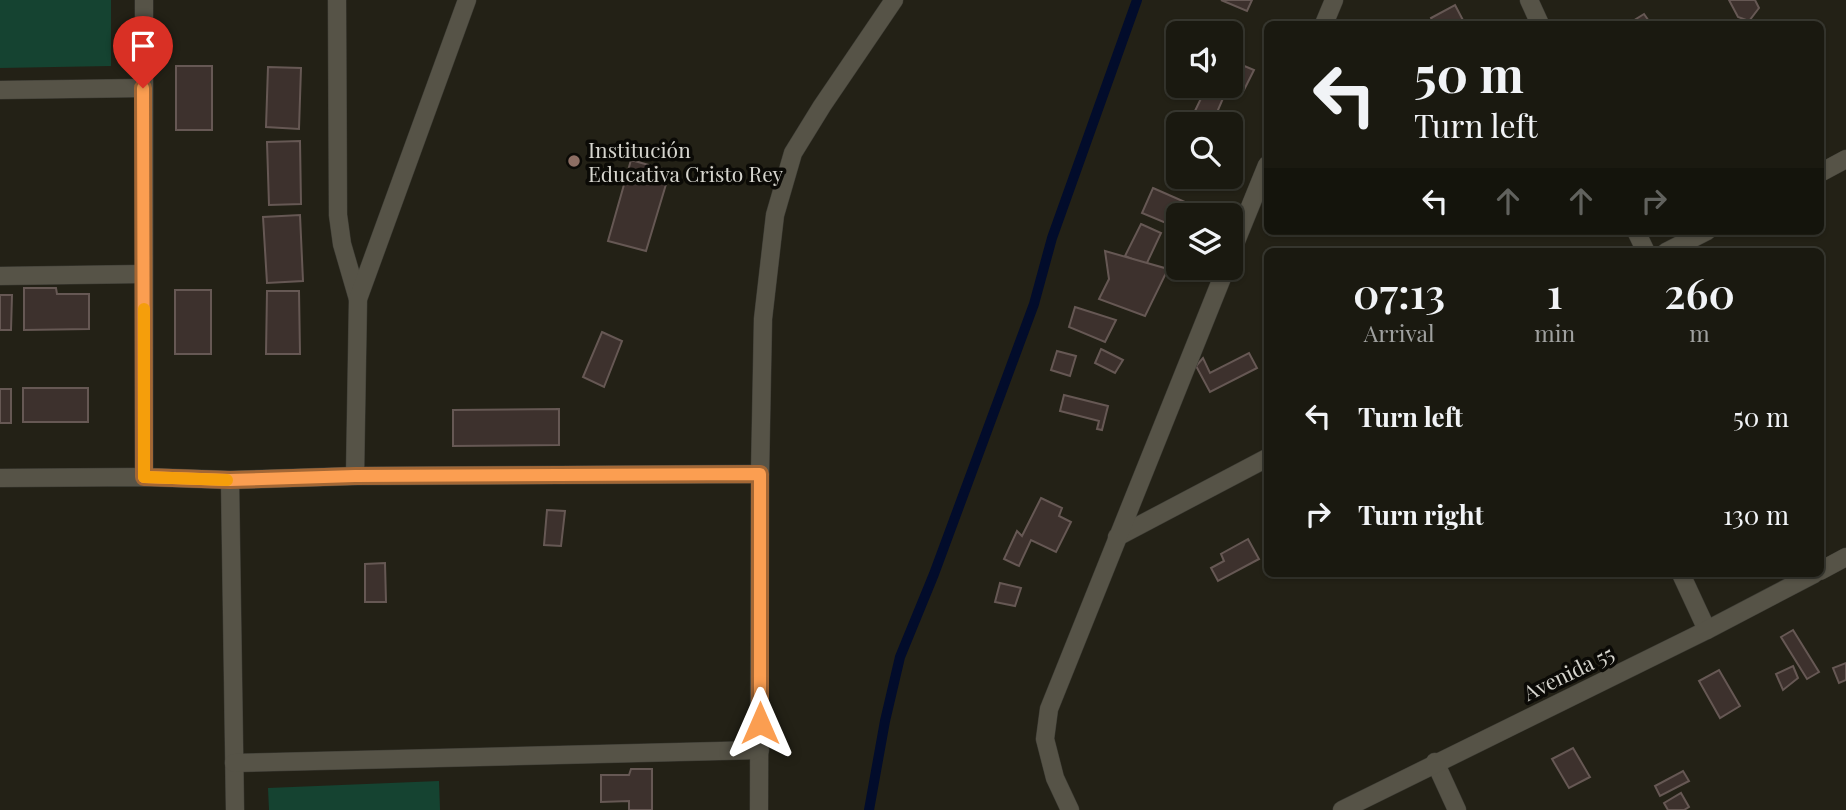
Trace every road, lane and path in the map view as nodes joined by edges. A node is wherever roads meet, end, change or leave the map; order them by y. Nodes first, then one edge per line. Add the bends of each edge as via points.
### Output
1 (144, 0) edge
2 (337, 0) edge
3 (467, 0) edge
4 (894, 0) edge
5 (1334, 0) edge
6 (1529, 0) edge
7 (1325, 21) edge
8 (1540, 21) edge
9 (143, 88) junction
10 (0, 90) edge
11 (1846, 159) edge
12 (1824, 171) edge
13 (1264, 172) edge
14 (1243, 224) edge
15 (1699, 235) edge
16 (1675, 248) edge
17 (144, 274) junction
18 (0, 276) edge
19 (1221, 280) edge
20 (358, 299) junction
21 (1264, 460) edge
22 (760, 474) junction
23 (355, 476) junction
24 (144, 477) junction
25 (0, 478) edge
26 (230, 480) junction
27 (1117, 537) junction
28 (1846, 557) edge
29 (1824, 569) edge
30 (1682, 577) edge
31 (1808, 577) edge
32 (1707, 630) junction
33 (760, 750) junction
34 (1435, 762) junction
35 (234, 763) junction
36 (235, 810) edge
37 (759, 810) edge
38 (1070, 810) edge
39 (1342, 810) edge
40 (1457, 810) edge

1 - 9 street
2 - 20 street via 338,215
3 - 20 street
4 - 22 street via 793,153 775,215 763,319
5 - 7 street
6 - 8 street
9 - 10 street
9 - 17 street
11 - 12 street
13 - 14 street
15 - 16 street
17 - 18 street
17 - 24 street
19 - 27 street
20 - 23 street
21 - 27 street
22 - 23 street
22 - 33 street
23 - 26 street
24 - 25 street
24 - 26 street
26 - 35 street
27 - 38 street via 1049,709 1045,739 1055,778
28 - 29 street
30 - 32 street
31 - 32 street, Avenida 55
32 - 34 street, Avenida 55
33 - 35 street
33 - 37 street
34 - 39 street, Avenida 55
34 - 40 street
35 - 36 street

